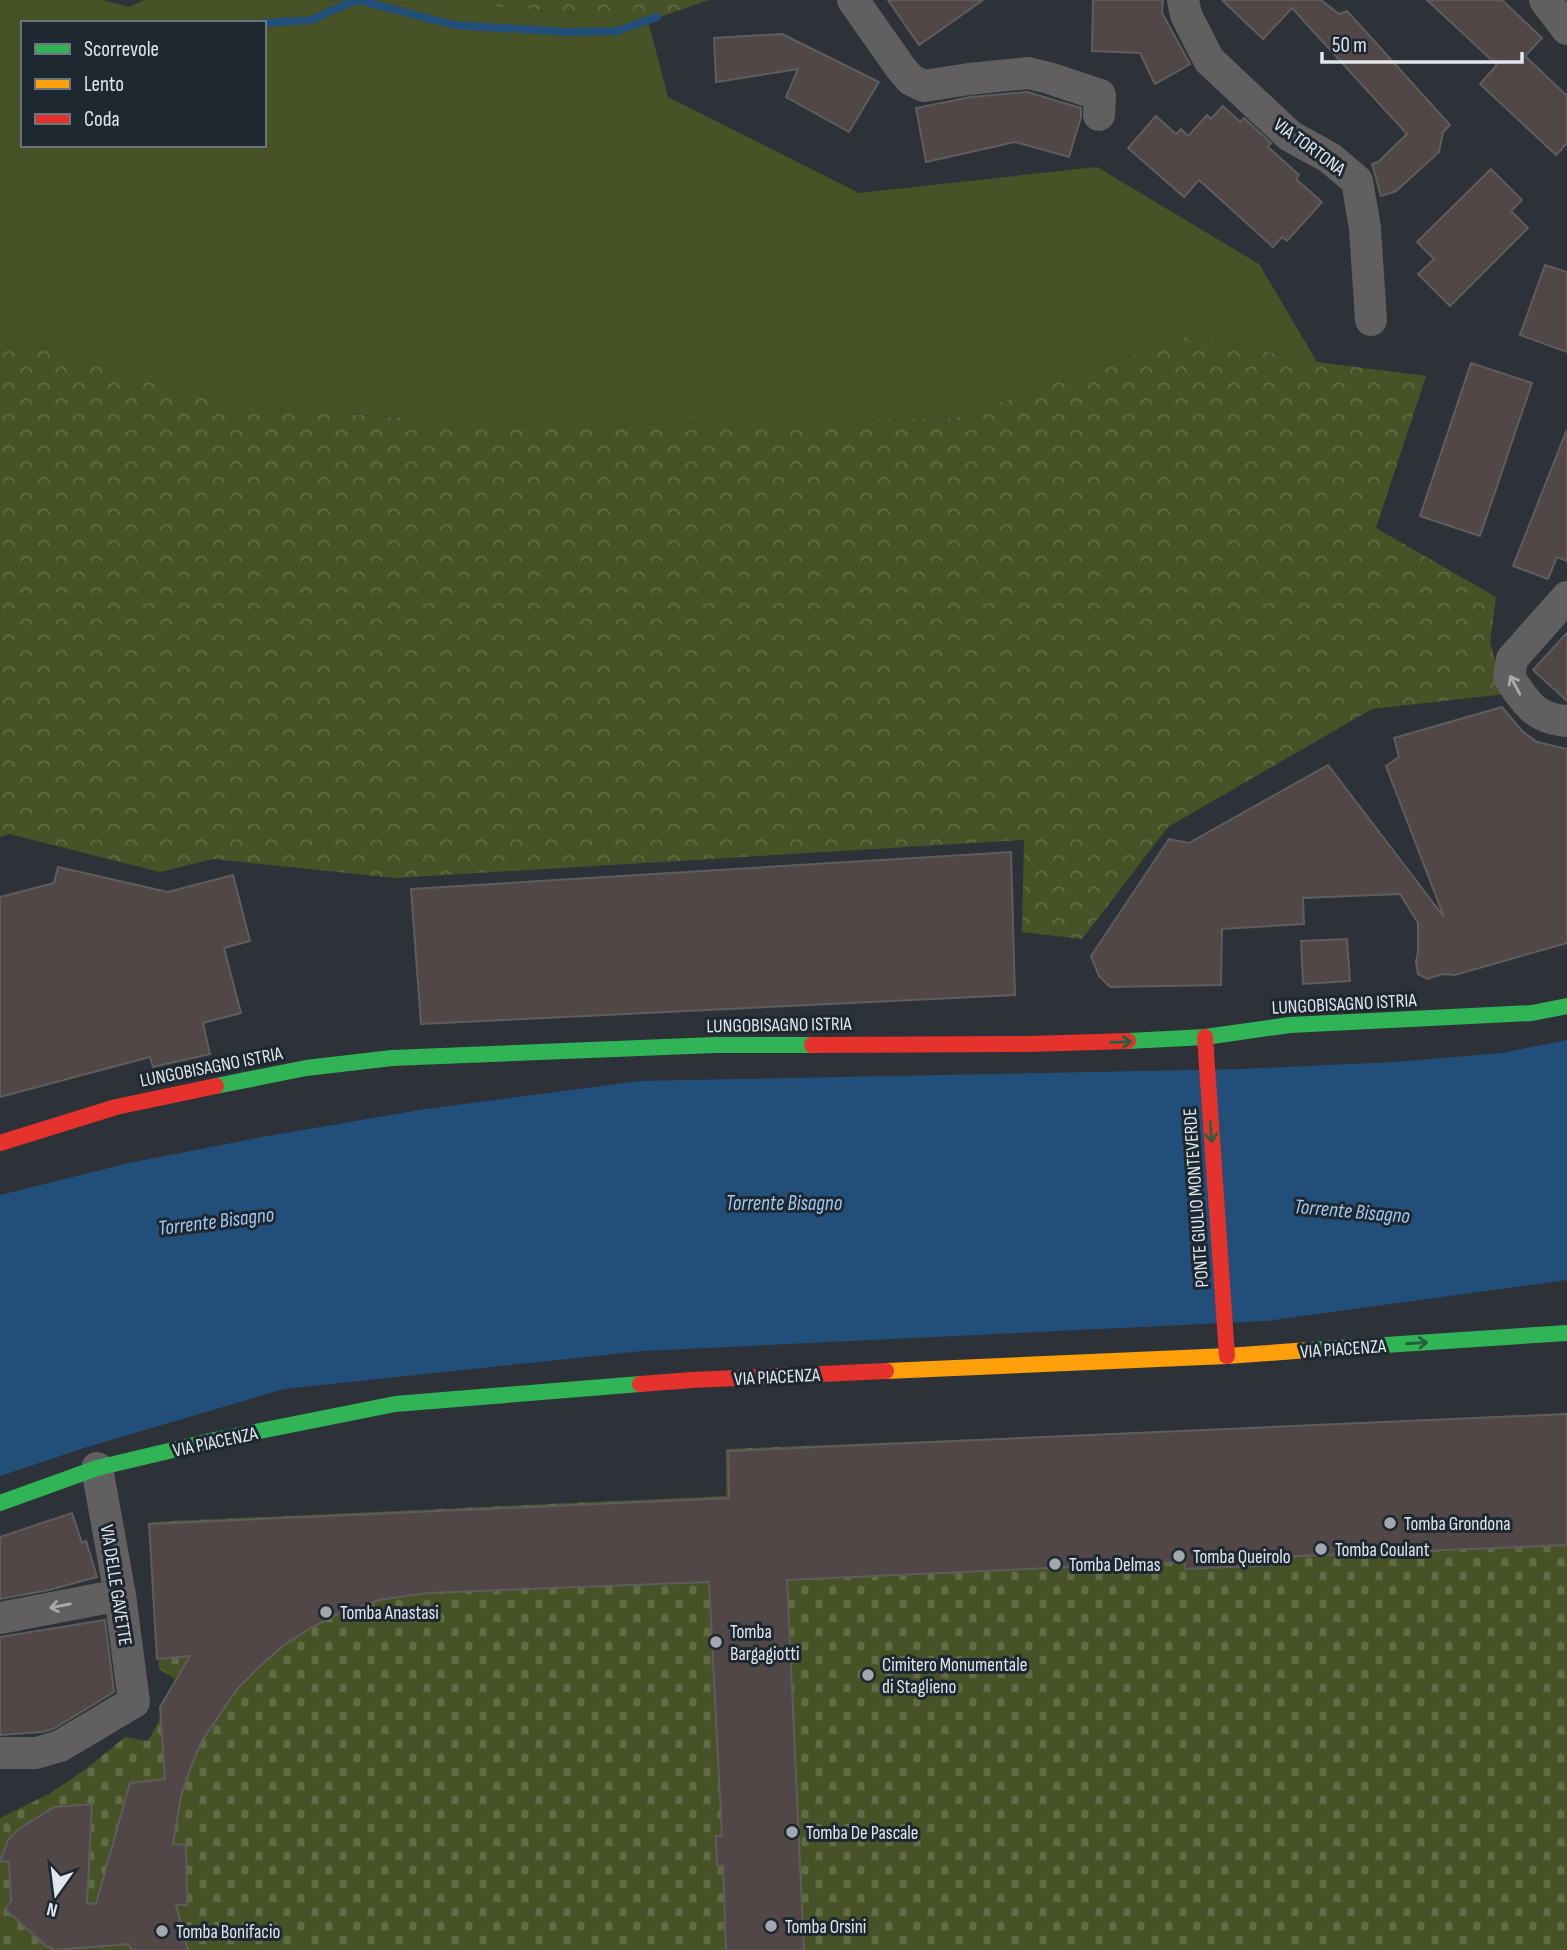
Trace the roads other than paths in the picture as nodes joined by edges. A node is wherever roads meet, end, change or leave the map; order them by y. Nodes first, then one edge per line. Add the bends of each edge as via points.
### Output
1 (853, 0) edge
2 (1183, 0) edge
3 (1545, 0) edge
4 (1567, 29) edge
5 (1099, 114) dead end
6 (1371, 320) dead end
7 (1567, 597) edge
8 (1567, 721) edge
9 (1567, 1006) edge
10 (1189, 1022) dead end
11 (1290, 1025) junction
12 (1125, 1026) dead end
13 (1205, 1037) junction
14 (1029, 1044) junction
15 (0, 1143) edge
16 (1567, 1333) edge
17 (1227, 1353) junction
18 (97, 1468) junction
19 (0, 1503) edge
20 (120, 1595) junction
21 (0, 1618) edge
22 (0, 1753) edge

1 - 5 street via 911,80 924,86 1028,74 1100,95
2 - 6 street, VIA TORTONA via 1185,15 1209,60 1290,136 1330,158 1357,181
3 - 4 street
8 -> 7 street via 1538,714 1508,677 1512,659
9 - 11 main road, LUNGOBISAGNO ISTRIA via 1532,1013
10 - 11 main road
11 - 13 main road, LUNGOBISAGNO ISTRIA
12 - 14 main road
14 -> 13 main road, LUNGOBISAGNO ISTRIA
13 -> 17 main road, PONTE GIULIO MONTEVERDE
14 - 15 main road, LUNGOBISAGNO ISTRIA via 715,1045 392,1058 306,1068 116,1107
17 -> 16 main road, VIA PIACENZA
17 - 18 main road, VIA PIACENZA via 692,1380 395,1404
18 - 19 main road, VIA PIACENZA
18 - 20 street, VIA DELLE GAVETTE
20 -> 21 street
20 - 22 street, VIA DELLE GAVETTE via 133,1713 36,1753

